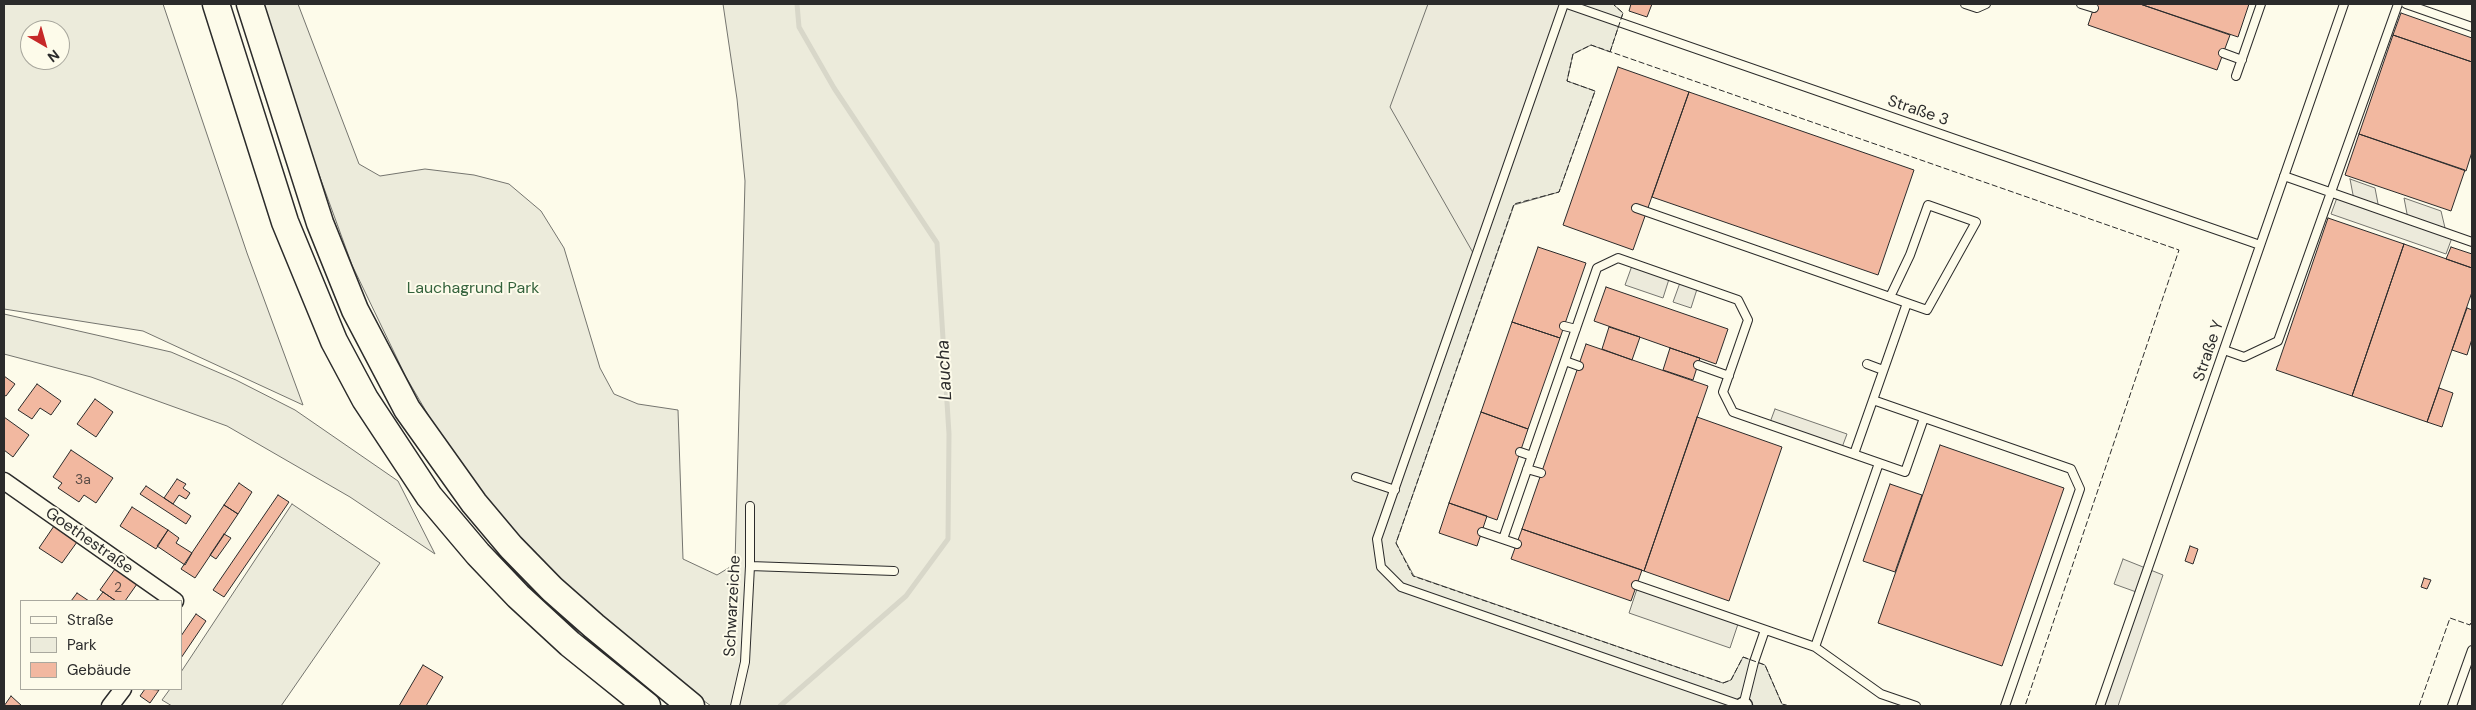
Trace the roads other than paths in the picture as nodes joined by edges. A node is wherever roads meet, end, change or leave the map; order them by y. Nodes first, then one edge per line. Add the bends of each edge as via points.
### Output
1 (216, 4) edge
2 (250, 4) edge
3 (1566, 4) edge
4 (1965, 4) edge
5 (1986, 4) edge
6 (2081, 4) edge
7 (2261, 4) edge
8 (2344, 4) edge
9 (2398, 4) edge
10 (2406, 4) edge
11 (2094, 8) dead end
12 (2472, 27) edge
13 (2224, 53) dead end
14 (2242, 60) junction
15 (2236, 76) dead end
16 (2284, 176) junction
17 (2330, 192) junction
18 (1636, 208) dead end
19 (2472, 242) edge
20 (2260, 245) junction
21 (1890, 297) junction
22 (1907, 303) junction
23 (1564, 326) dead end
24 (1576, 329) junction
25 (2224, 350) junction
26 (1565, 361) junction
27 (1867, 364) dead end
28 (1698, 365) dead end
29 (1579, 366) dead end
30 (1883, 370) junction
31 (1729, 376) junction
32 (1873, 400) junction
33 (1924, 418) junction
34 (1520, 452) dead end
35 (1854, 454) junction
36 (1532, 456) junction
37 (1879, 463) junction
38 (1528, 469) junction
39 (1541, 473) dead end
40 (1356, 477) dead end
41 (4, 481) edge
42 (1395, 490) junction
43 (750, 506) dead end
44 (1482, 532) dead end
45 (1503, 539) junction
46 (1517, 544) dead end
47 (750, 566) junction
48 (894, 571) dead end
49 (1636, 586) dead end
50 (174, 600) edge
51 (1765, 630) junction
52 (1815, 647) junction
53 (2472, 650) edge
54 (122, 690) edge
55 (687, 703) edge
56 (110, 706) edge
57 (647, 706) edge
58 (736, 706) edge
59 (1743, 706) edge
60 (1916, 706) edge
61 (2005, 706) edge
62 (2100, 706) edge
63 (2452, 706) edge

1 - 57 highway via 285,222 334,341 365,398 429,496 478,554 570,644
2 - 55 highway via 320,223 356,310 407,409 474,503 511,547 552,589
3 - 20 lane, Straße 3
3 - 42 lane
4 - 5 lane via 1977,8
6 - 11 lane
7 - 14 lane
8 - 16 lane, Straße Y
9 - 17 lane
10 - 12 lane
13 - 14 lane
14 - 15 lane
16 - 17 lane
16 - 20 lane, Straße Y
17 - 19 lane
17 - 25 lane via 2278,341 2244,357
18 - 21 lane
20 - 25 lane, Straße Y
21 - 22 lane
21 - 22 lane via 1928,205 1976,222 1927,310
22 - 30 lane
23 - 24 lane
24 - 26 lane
24 - 31 lane via 1597,268 1618,258 1738,300 1748,320
25 - 62 lane, Straße Y
26 - 29 lane
26 - 36 lane
27 - 30 lane
28 - 31 lane
30 - 32 lane
31 - 35 lane via 1723,392 1733,412
32 - 33 lane
32 - 35 lane
33 - 37 lane via 1905,472
33 - 61 lane via 2071,469 2080,490
34 - 36 lane
35 - 37 lane
36 - 38 lane
37 - 52 lane
38 - 39 lane
38 - 45 lane
40 - 42 lane
41 - 50 street, Goethestraße
42 - 59 lane via 1377,540 1382,567 1400,587
43 - 47 lane, Schwarzeiche
44 - 45 lane
45 - 46 lane
47 - 48 lane
47 - 58 lane, Schwarzeiche via 745,662
49 - 51 lane
51 - 52 lane
51 - 59 lane
52 - 60 lane via 1881,694
53 - 63 lane
54 - 56 street

